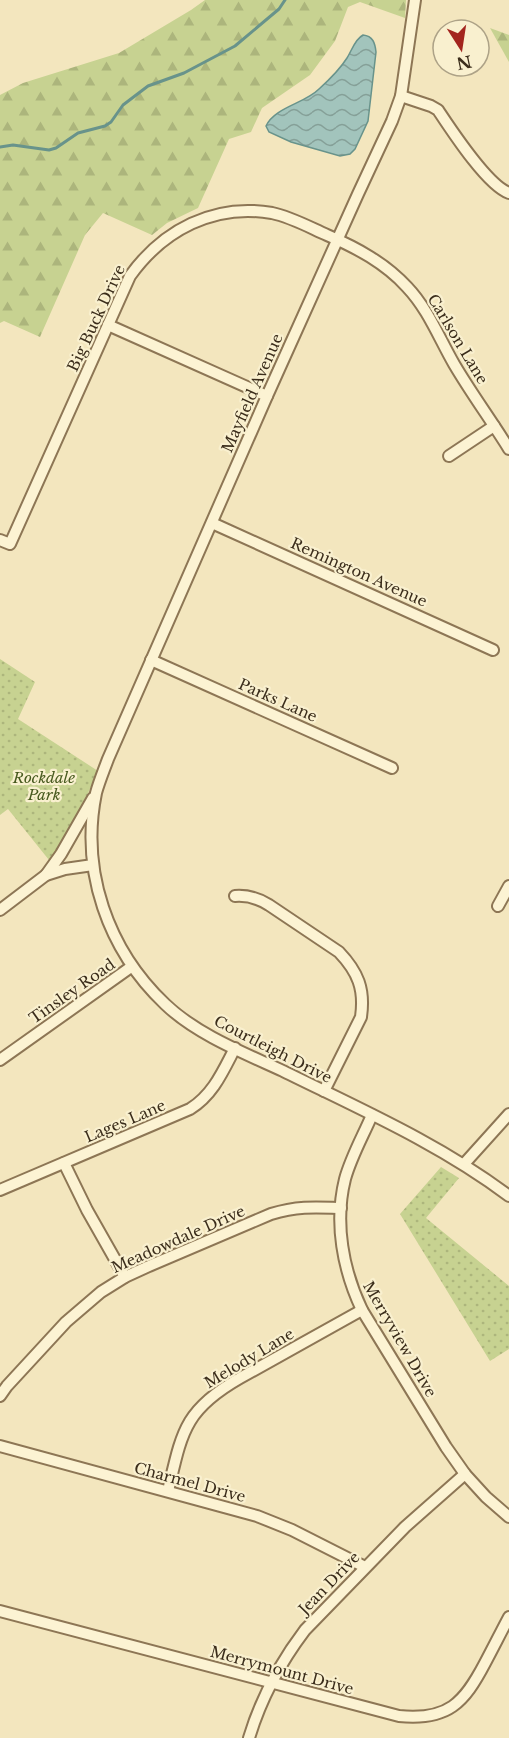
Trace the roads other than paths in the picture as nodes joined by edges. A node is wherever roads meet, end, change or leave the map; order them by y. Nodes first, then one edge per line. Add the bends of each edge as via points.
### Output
1 (415, 0) edge
2 (401, 96) junction
3 (509, 193) edge
4 (337, 239) junction
5 (108, 325) junction
6 (267, 396) junction
7 (494, 426) junction
8 (509, 449) edge
9 (448, 456) dead end
10 (212, 523) junction
11 (0, 540) edge
12 (493, 650) dead end
13 (151, 660) junction
14 (392, 768) dead end
15 (96, 792) junction
16 (93, 865) junction
17 (46, 875) junction
18 (509, 886) edge
19 (235, 896) dead end
20 (498, 906) dead end
21 (0, 910) edge
22 (131, 967) junction
23 (235, 1048) junction
24 (0, 1060) edge
25 (324, 1091) junction
26 (509, 1114) edge
27 (372, 1115) junction
28 (64, 1163) junction
29 (464, 1164) junction
30 (0, 1190) edge
31 (509, 1196) edge
32 (341, 1208) junction
33 (125, 1277) junction
34 (362, 1310) junction
35 (0, 1396) edge
36 (0, 1446) edge
37 (465, 1474) junction
38 (168, 1491) junction
39 (509, 1516) edge
40 (365, 1567) junction
41 (0, 1611) edge
42 (509, 1617) edge
43 (270, 1683) junction
44 (249, 1738) edge

1 - 2 street, Mayfield Avenue
2 - 3 street via 438,111 477,164
2 - 4 street, Mayfield Avenue
4 - 5 street, Big Buck Drive via 272,214 232,212 189,224 142,259
4 - 6 street, Mayfield Avenue
4 - 7 street, Carlson Lane via 371,257 408,287
5 - 6 street
5 - 11 street, Big Buck Drive via 9,544
6 - 10 street, Mayfield Avenue
7 - 8 street, Carlson Lane
7 - 9 street
10 - 12 street, Remington Avenue
10 - 13 street, Mayfield Avenue
13 - 14 street, Parks Lane
13 - 15 street, Mayfield Avenue
15 - 16 street, Mayfield Avenue
15 - 17 street, Mayfield Avenue
16 - 17 street, Mayfield Avenue
16 - 22 street, Courtleigh Drive via 111,930
17 - 21 street, Mayfield Avenue
18 - 20 street
19 - 25 street via 260,899 339,952 357,976 362,992 361,1017
22 - 23 street, Courtleigh Drive via 165,1005
22 - 24 street, Tinsley Road
23 - 25 street, Courtleigh Drive
23 - 28 street, Lages Lane via 200,1103
25 - 27 street, Courtleigh Drive
26 - 29 street
27 - 29 street, Courtleigh Drive
27 - 32 street, Merryview Drive via 345,1178
28 - 30 street, Lages Lane
28 - 33 street
29 - 31 street, Courtleigh Drive
32 - 33 street, Meadowdale Drive via 306,1206 271,1214
32 - 34 street, Merryview Drive via 347,1274
33 - 35 street, Meadowdale Drive via 81,1308
34 - 37 street, Merryview Drive
34 - 38 street, Melody Lane via 231,1383 208,1400 185,1429
36 - 38 street, Charmel Drive
37 - 39 street, Merryview Drive
37 - 40 street, Jean Drive
38 - 40 street, Charmel Drive via 276,1523
40 - 43 street, Jean Drive via 305,1630
41 - 43 street, Merrymount Drive
42 - 43 street, Merrymount Drive via 471,1689 439,1714 399,1716
43 - 44 street, Jean Drive

